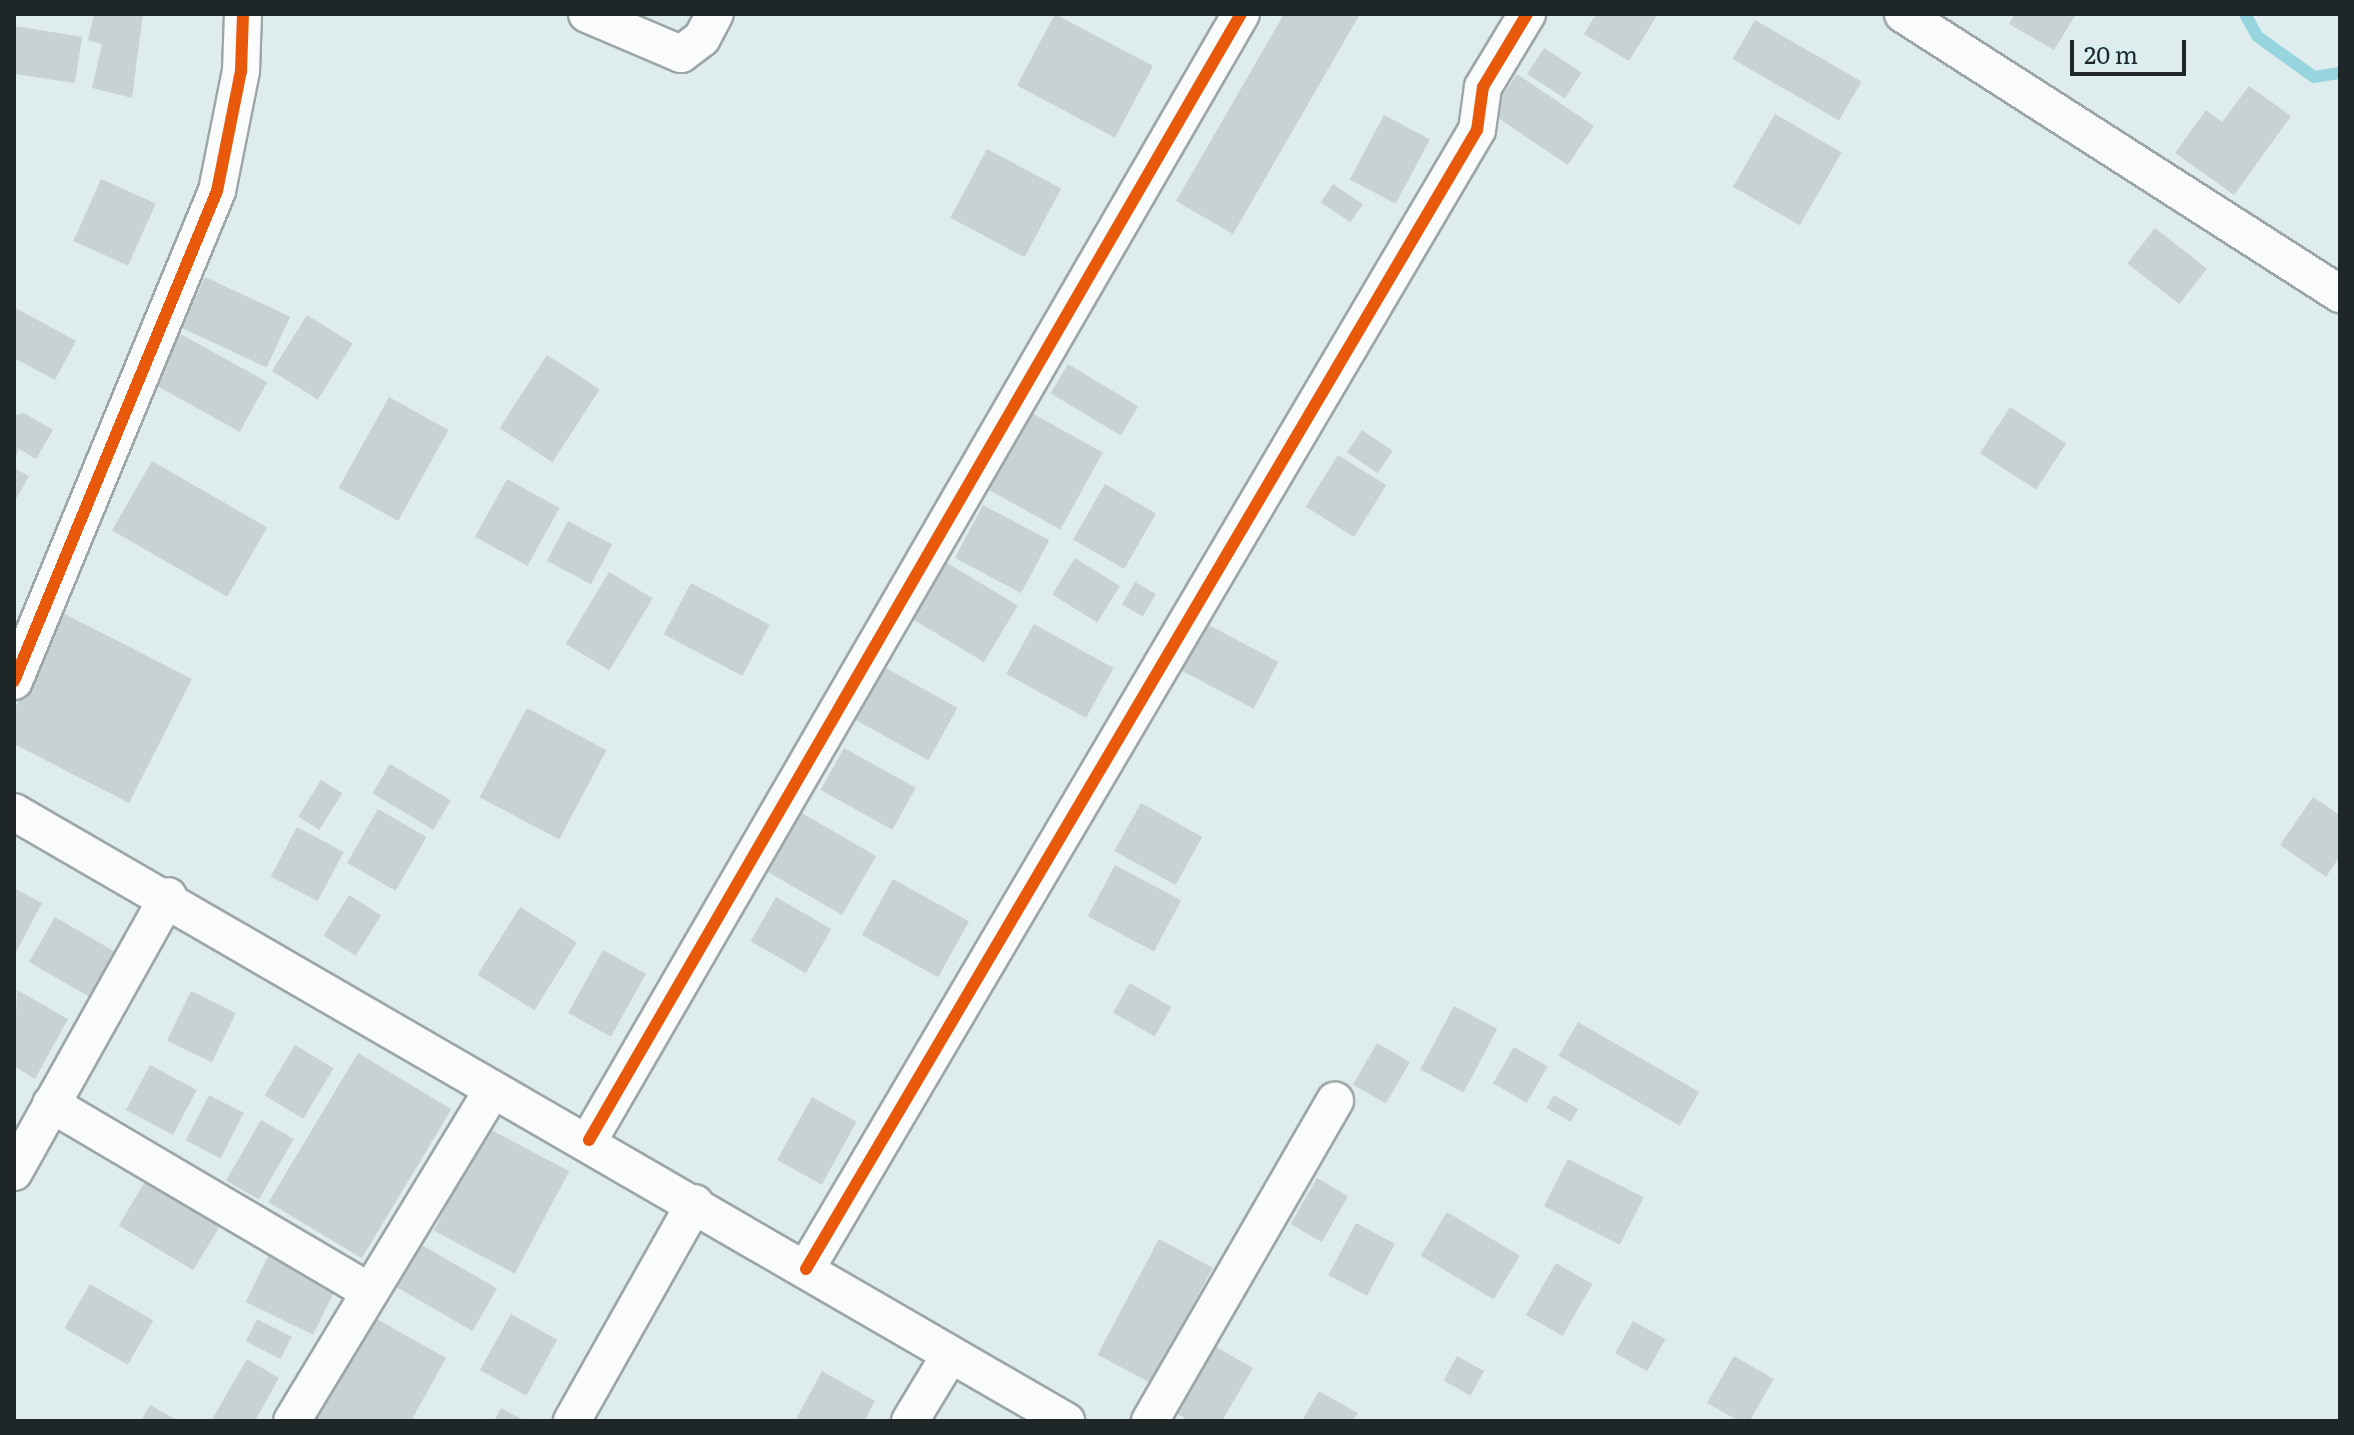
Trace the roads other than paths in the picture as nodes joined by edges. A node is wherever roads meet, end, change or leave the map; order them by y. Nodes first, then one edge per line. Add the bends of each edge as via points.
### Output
1 (243, 14) edge
2 (587, 14) edge
3 (715, 14) edge
4 (1241, 14) edge
5 (1527, 14) edge
6 (1903, 14) edge
7 (2340, 294) edge
8 (14, 681) edge
9 (14, 812) edge
10 (168, 896) junction
11 (492, 1091) junction
12 (1335, 1100) dead end
13 (51, 1104) junction
14 (589, 1140) junction
15 (14, 1172) edge
16 (695, 1203) junction
17 (806, 1269) junction
18 (370, 1292) junction
19 (950, 1355) junction
20 (292, 1421) edge
21 (572, 1421) edge
22 (910, 1421) edge
23 (1066, 1421) edge
24 (1150, 1421) edge

1 - 8 street via 241,71 217,191
2 - 3 street via 681,54 702,38
4 - 14 street
5 - 17 street via 1483,87 1477,130
6 - 7 street
9 - 10 street
10 - 11 street
10 - 13 street
11 - 14 street
11 - 18 street
12 - 24 street
13 - 15 street
13 - 18 street
14 - 16 street
16 - 17 street
16 - 21 street
17 - 19 street
18 - 20 street
19 - 22 street
19 - 23 street

